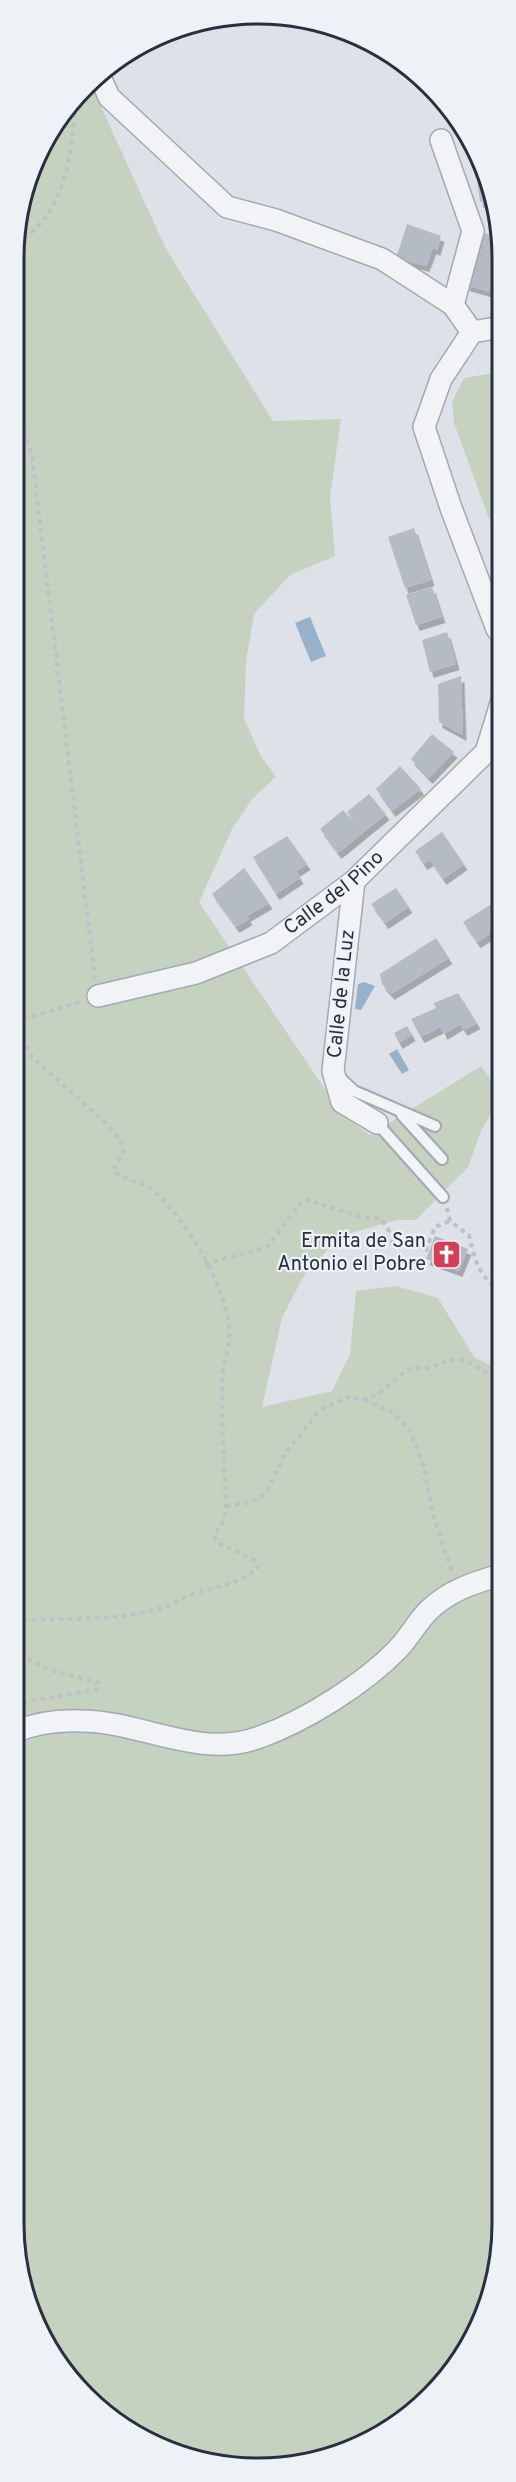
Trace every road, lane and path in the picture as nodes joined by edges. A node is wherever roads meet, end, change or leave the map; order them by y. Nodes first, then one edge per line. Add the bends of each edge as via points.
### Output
1 (103, 83) edge
2 (75, 113) edge
3 (441, 140) dead end
4 (25, 235) edge
5 (453, 305) junction
6 (492, 329) edge
7 (472, 332) junction
8 (24, 428) edge
9 (492, 616) edge
10 (492, 733) edge
11 (354, 881) junction
12 (98, 996) junction
13 (24, 1018) edge
14 (24, 1040) edge
15 (333, 1071) junction
16 (399, 1112) junction
17 (377, 1123) joint
18 (435, 1126) dead end
19 (442, 1159) dead end
20 (443, 1197) joint
21 (450, 1221) junction
22 (205, 1264) junction
23 (492, 1285) edge
24 (492, 1375) edge
25 (363, 1400) junction
26 (226, 1506) junction
27 (492, 1577) edge
28 (460, 1589) junction
29 (24, 1619) edge
30 (24, 1657) edge
31 (24, 1702) edge
32 (24, 1729) edge

1 - 5 street via 109,97 227,207 276,220 382,259
2 - 4 path via 59,199 44,220
3 - 5 street via 473,231
5 - 7 street
6 - 7 street
7 - 9 street via 441,379 424,427
8 - 12 path via 32,457
10 - 11 street, Calle del Pino via 486,753
11 - 12 street, Calle del Pino via 271,943 196,972
11 - 15 street, Calle de la Luz
12 - 13 path
14 - 22 path via 32,1057 120,1139 124,1149 113,1170 157,1194 192,1238
15 - 16 lane via 354,1091
15 - 17 street, Calle de la Luz via 342,1102
16 - 18 lane
16 - 19 lane
17 - 20 lane
20 - 21 path
21 - 22 path via 435,1227 426,1250 385,1239 389,1231 381,1219 365,1218 304,1198 267,1247
21 - 23 path via 469,1235 476,1268
22 - 26 path via 220,1293 230,1331 222,1381
24 - 25 path via 464,1360 452,1360 428,1368 408,1369 377,1395
25 - 26 path via 348,1397 320,1410 285,1454 265,1495
25 - 28 path via 392,1412 411,1430 424,1467 432,1511
26 - 29 path via 224,1520 214,1536 216,1542 246,1554 258,1567 239,1581 137,1613
27 - 28 street
28 - 32 street via 429,1610 397,1649 372,1671 298,1719 258,1738 211,1744 82,1720
30 - 31 path via 50,1670 99,1683 97,1689

